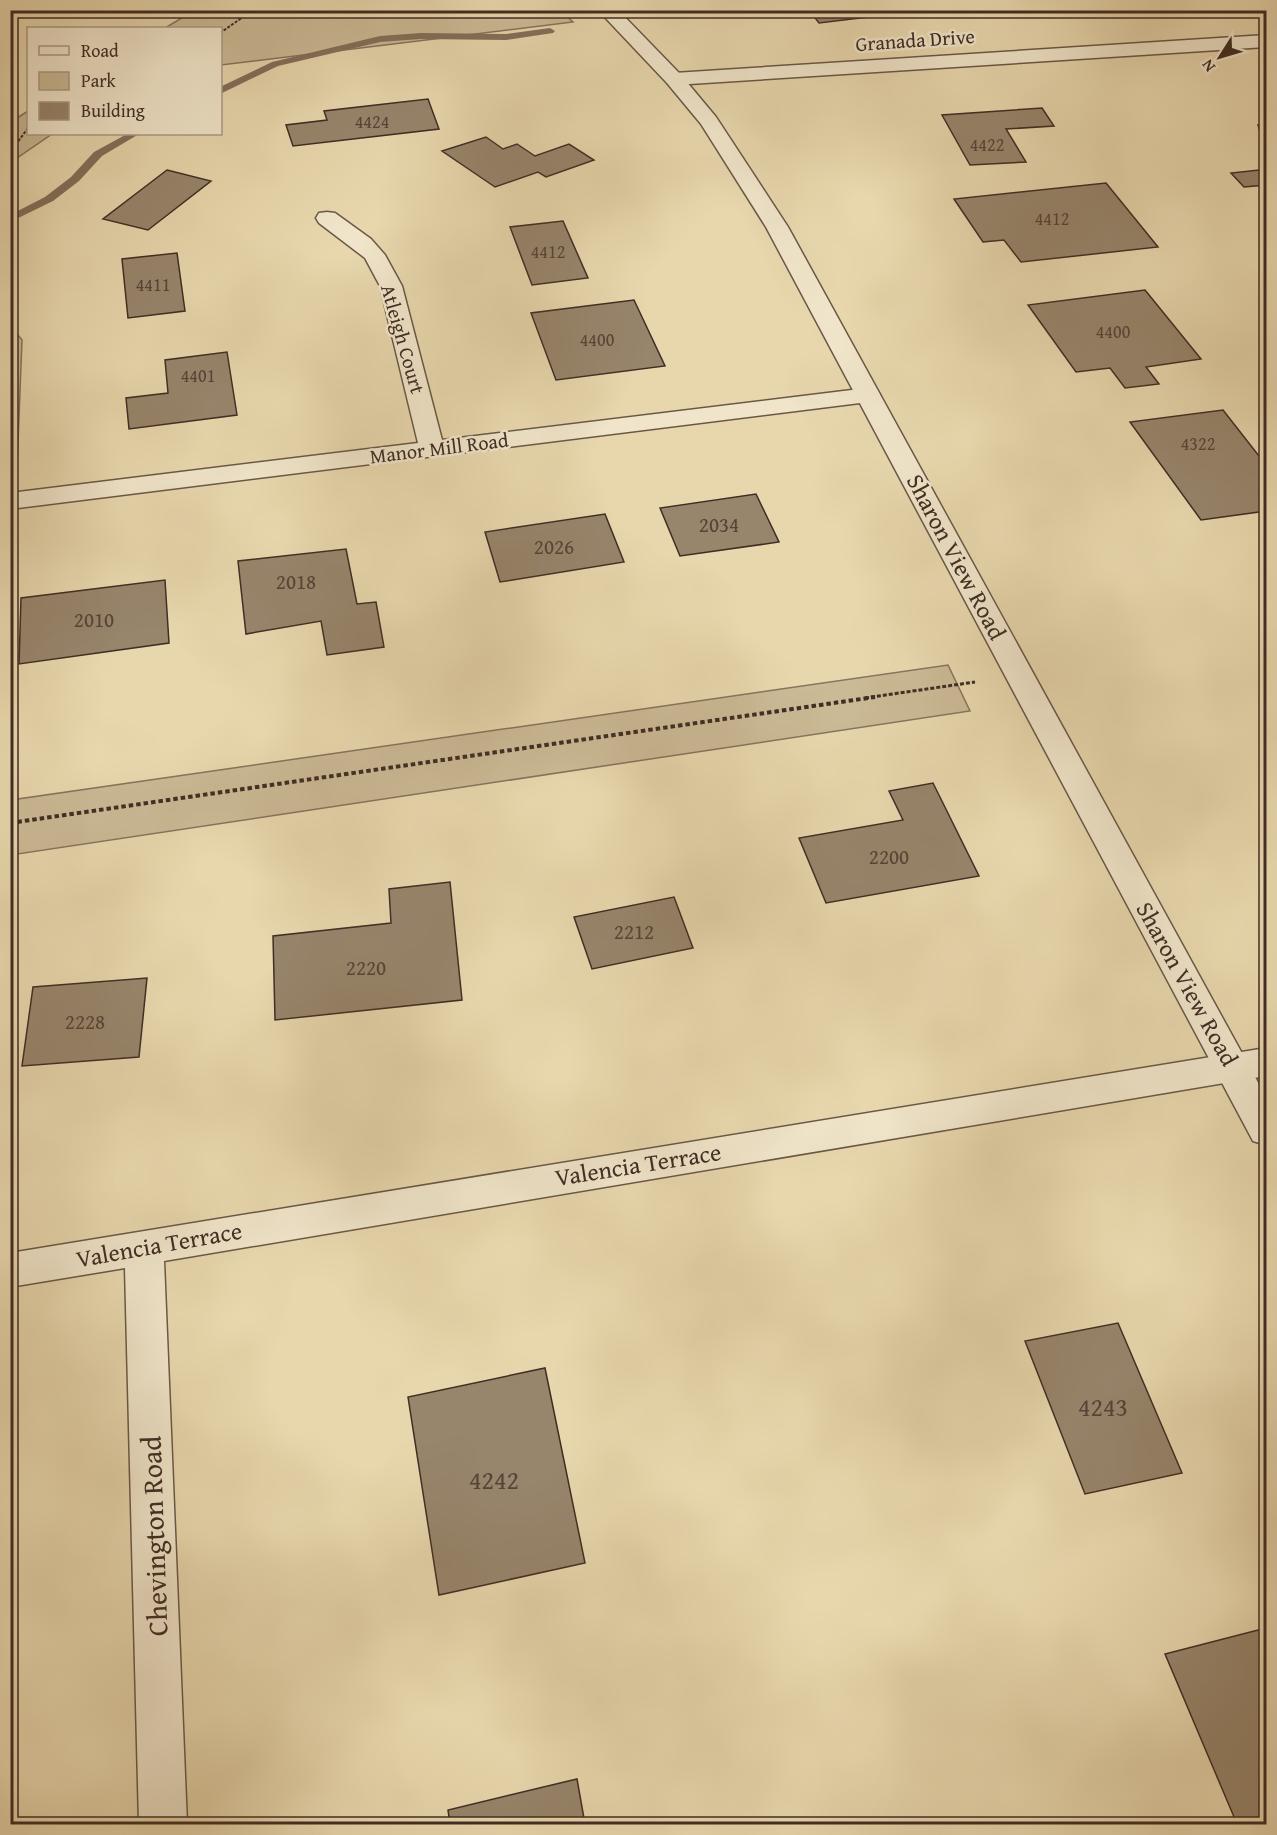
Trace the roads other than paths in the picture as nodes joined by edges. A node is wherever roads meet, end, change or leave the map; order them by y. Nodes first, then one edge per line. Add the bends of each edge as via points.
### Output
1 (607, 10) edge
2 (1266, 40) edge
3 (674, 79) junction
4 (327, 218) dead end
5 (868, 395) junction
6 (432, 449) junction
7 (10, 501) edge
8 (1249, 1064) edge
9 (1266, 1130) edge
10 (144, 1247) junction
11 (10, 1270) edge
12 (164, 1824) edge

1 - 3 street, Sharon View Road
2 - 3 street, Granada Drive
3 - 5 street, Sharon View Road via 730,151 777,227
4 - 6 street, Atleigh Court via 374,255 391,286
5 - 6 street, Manor Mill Road
5 - 8 street, Sharon View Road via 1020,676
6 - 7 street, Manor Mill Road
8 - 9 street, Sharon View Road
8 - 10 street, Valencia Terrace
10 - 11 street, Valencia Terrace
10 - 12 street, Chevington Road

